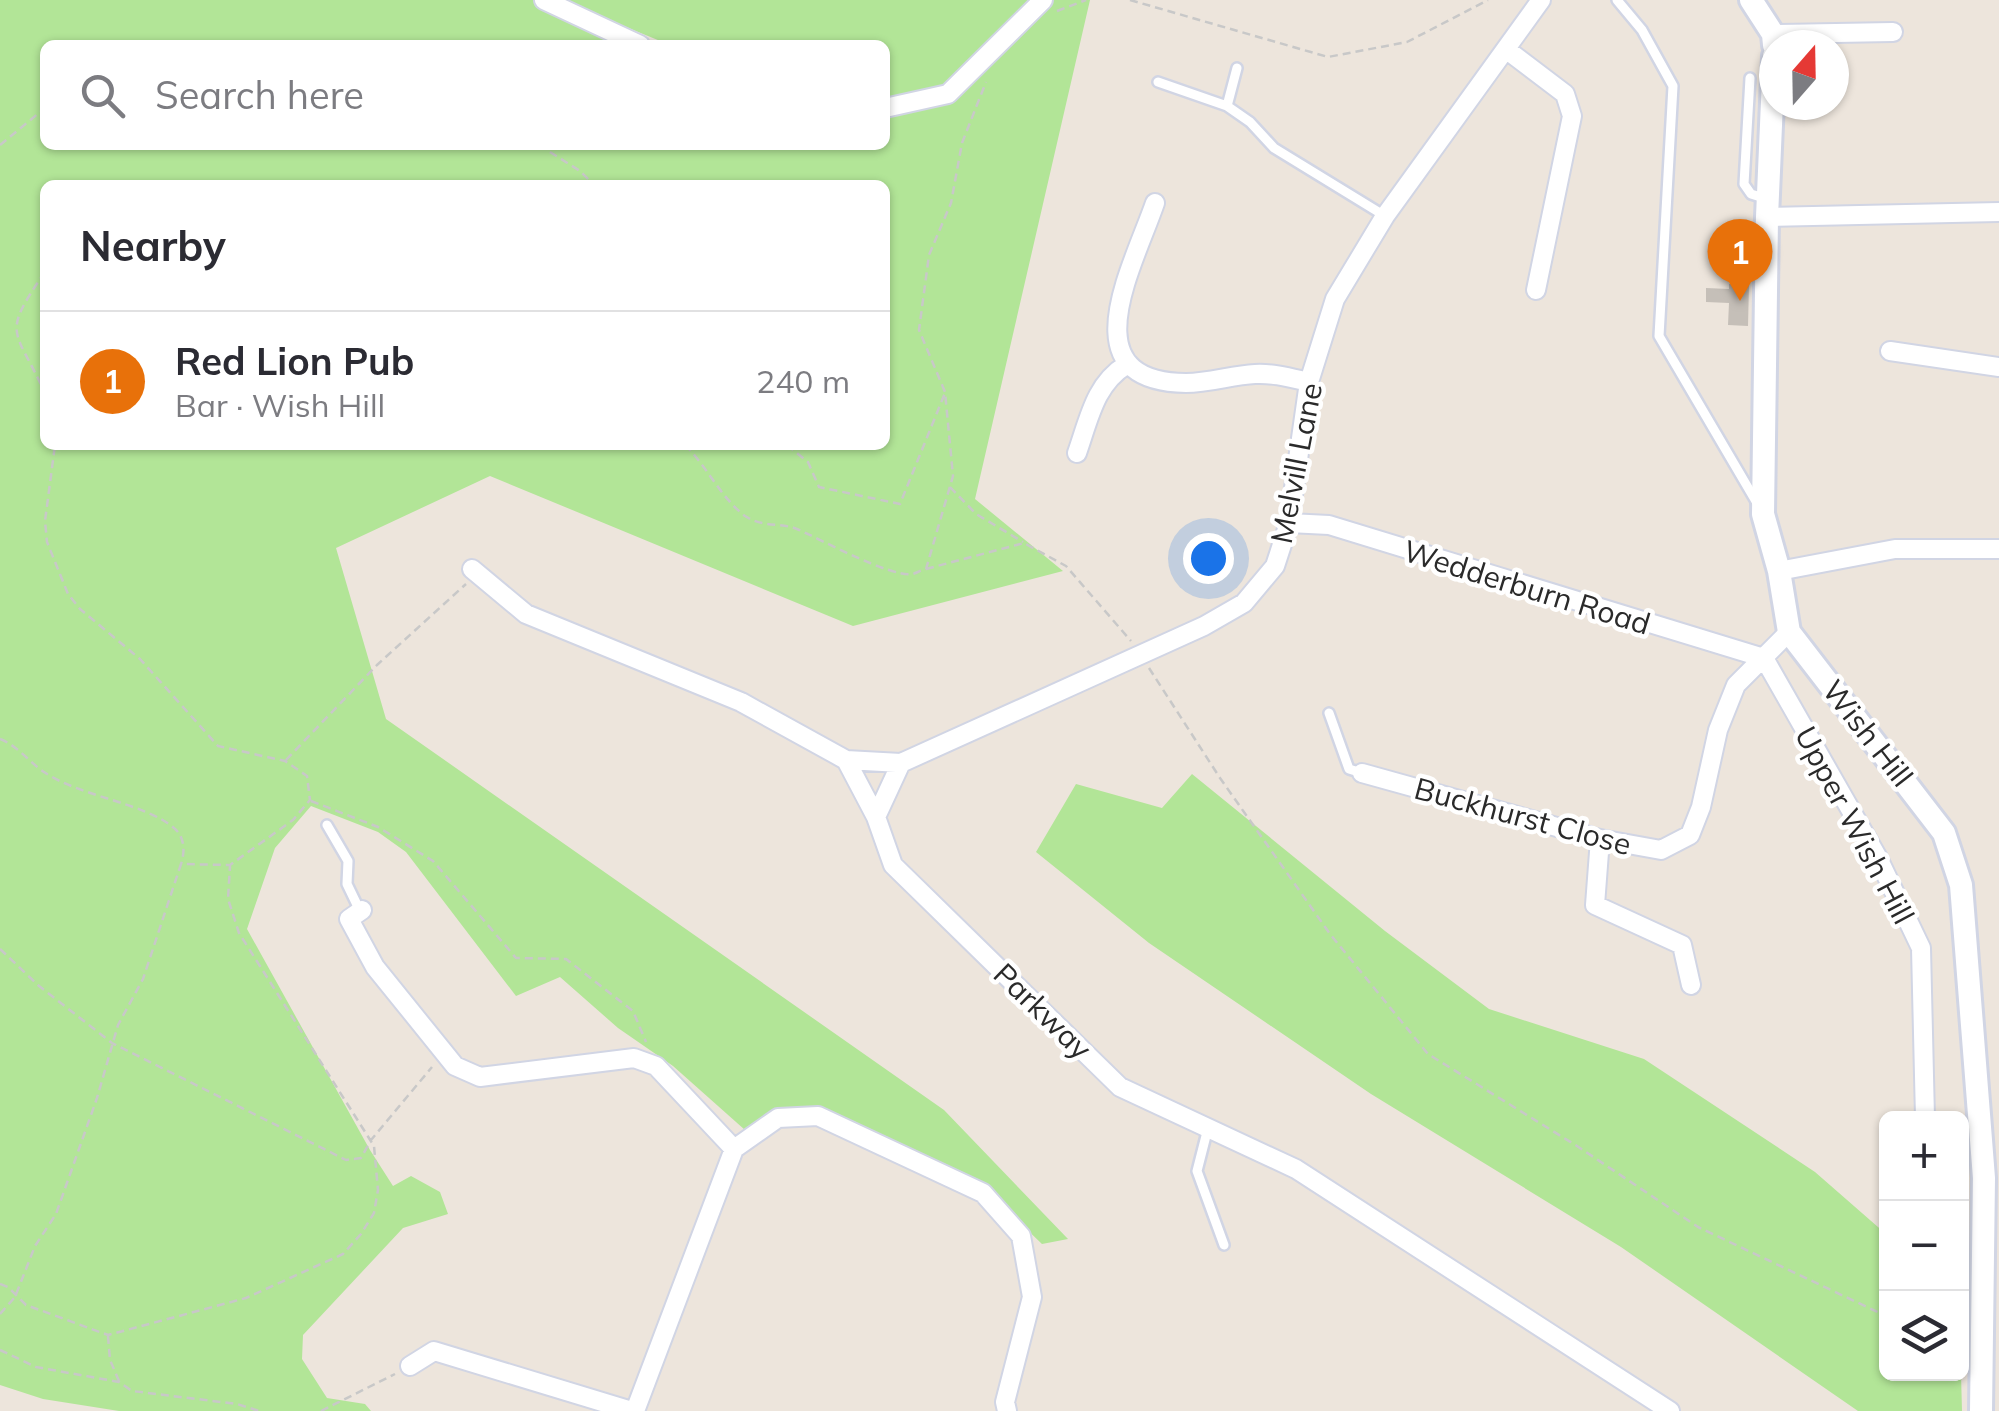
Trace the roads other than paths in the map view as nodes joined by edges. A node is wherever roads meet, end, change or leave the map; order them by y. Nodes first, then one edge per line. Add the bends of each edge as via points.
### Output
1 (544, 0) edge
2 (1541, 0) edge
3 (1617, 0) edge
4 (1751, 0) edge
5 (1045, 8) edge
6 (1766, 30) edge
7 (1893, 32) dead end
8 (1849, 37) edge
9 (629, 40) edge
10 (1507, 50) junction
11 (1238, 68) dead end
12 (1750, 78) dead end
13 (1158, 82) dead end
14 (1226, 106) junction
15 (890, 107) edge
16 (1771, 120) edge
17 (1155, 203) dead end
18 (1767, 208) junction
19 (1999, 212) edge
20 (1385, 216) junction
21 (1536, 290) dead end
22 (1890, 351) dead end
23 (1126, 365) junction
24 (1999, 367) edge
25 (1309, 382) junction
26 (1077, 453) dead end
27 (1763, 514) junction
28 (1289, 522) junction
29 (1999, 549) edge
30 (474, 571) road end
31 (1779, 571) junction
32 (1789, 632) junction
33 (1764, 658) junction
34 (1329, 713) dead end
35 (846, 760) junction
36 (902, 763) junction
37 (1362, 773) joint
38 (876, 817) junction
39 (326, 824) dead end
40 (1600, 839) junction
41 (361, 911) joint
42 (1692, 985) dead end
43 (1925, 1111) edge
44 (1990, 1115) edge
45 (1208, 1128) junction
46 (734, 1149) junction
47 (1224, 1245) dead end
48 (410, 1366) road end
49 (633, 1411) edge
50 (1007, 1411) edge
51 (1670, 1411) edge
52 (1981, 1411) edge

1 - 9 street
2 - 10 street, Melvill Lane
3 - 27 lane via 1673,86 1659,336
4 - 6 street
5 - 15 street via 948,94
7 - 8 street
10 - 20 street, Melvill Lane
10 - 21 street via 1565,94 1572,116
11 - 14 lane
12 - 18 lane via 1744,184
13 - 14 lane
14 - 20 lane via 1274,148
16 - 18 street, Wish Hill
17 - 23 street via 1116,319
18 - 19 street
18 - 27 street, Wish Hill
20 - 25 street, Melvill Lane via 1336,299
22 - 24 street
23 - 25 street via 1171,382 1270,373
23 - 26 street via 1099,391
25 - 28 street, Melvill Lane
27 - 31 street, Wish Hill
28 - 33 street, Wedderburn Road via 1328,525
28 - 36 street, Melvill Lane via 1275,566 1244,603
29 - 31 street via 1895,549
30 - 35 street via 526,614 741,702
31 - 32 street, Wish Hill
32 - 33 street, Buckhurst Close
32 - 44 street, Wish Hill via 1944,833 1961,886
33 - 40 street, Buckhurst Close via 1736,685 1690,835 1662,850
33 - 43 street, Upper Wish Hill via 1878,858 1921,948
34 - 37 lane via 1350,770
35 - 36 street
35 - 38 street, Parkway
36 - 38 street
37 - 40 street, Buckhurst Close
38 - 45 street, Parkway via 893,865 1120,1086
39 - 41 lane via 348,860 347,884
40 - 42 street via 1595,905 1682,944
41 - 46 street via 348,919 375,967 455,1066 480,1077 634,1058 656,1066
44 - 52 street, Wish Hill
45 - 47 lane via 1197,1171
45 - 51 street, Parkway via 1296,1169
46 - 49 street
46 - 50 street via 778,1118 818,1116 983,1193 1021,1236 1032,1297
48 - 49 street via 433,1341

